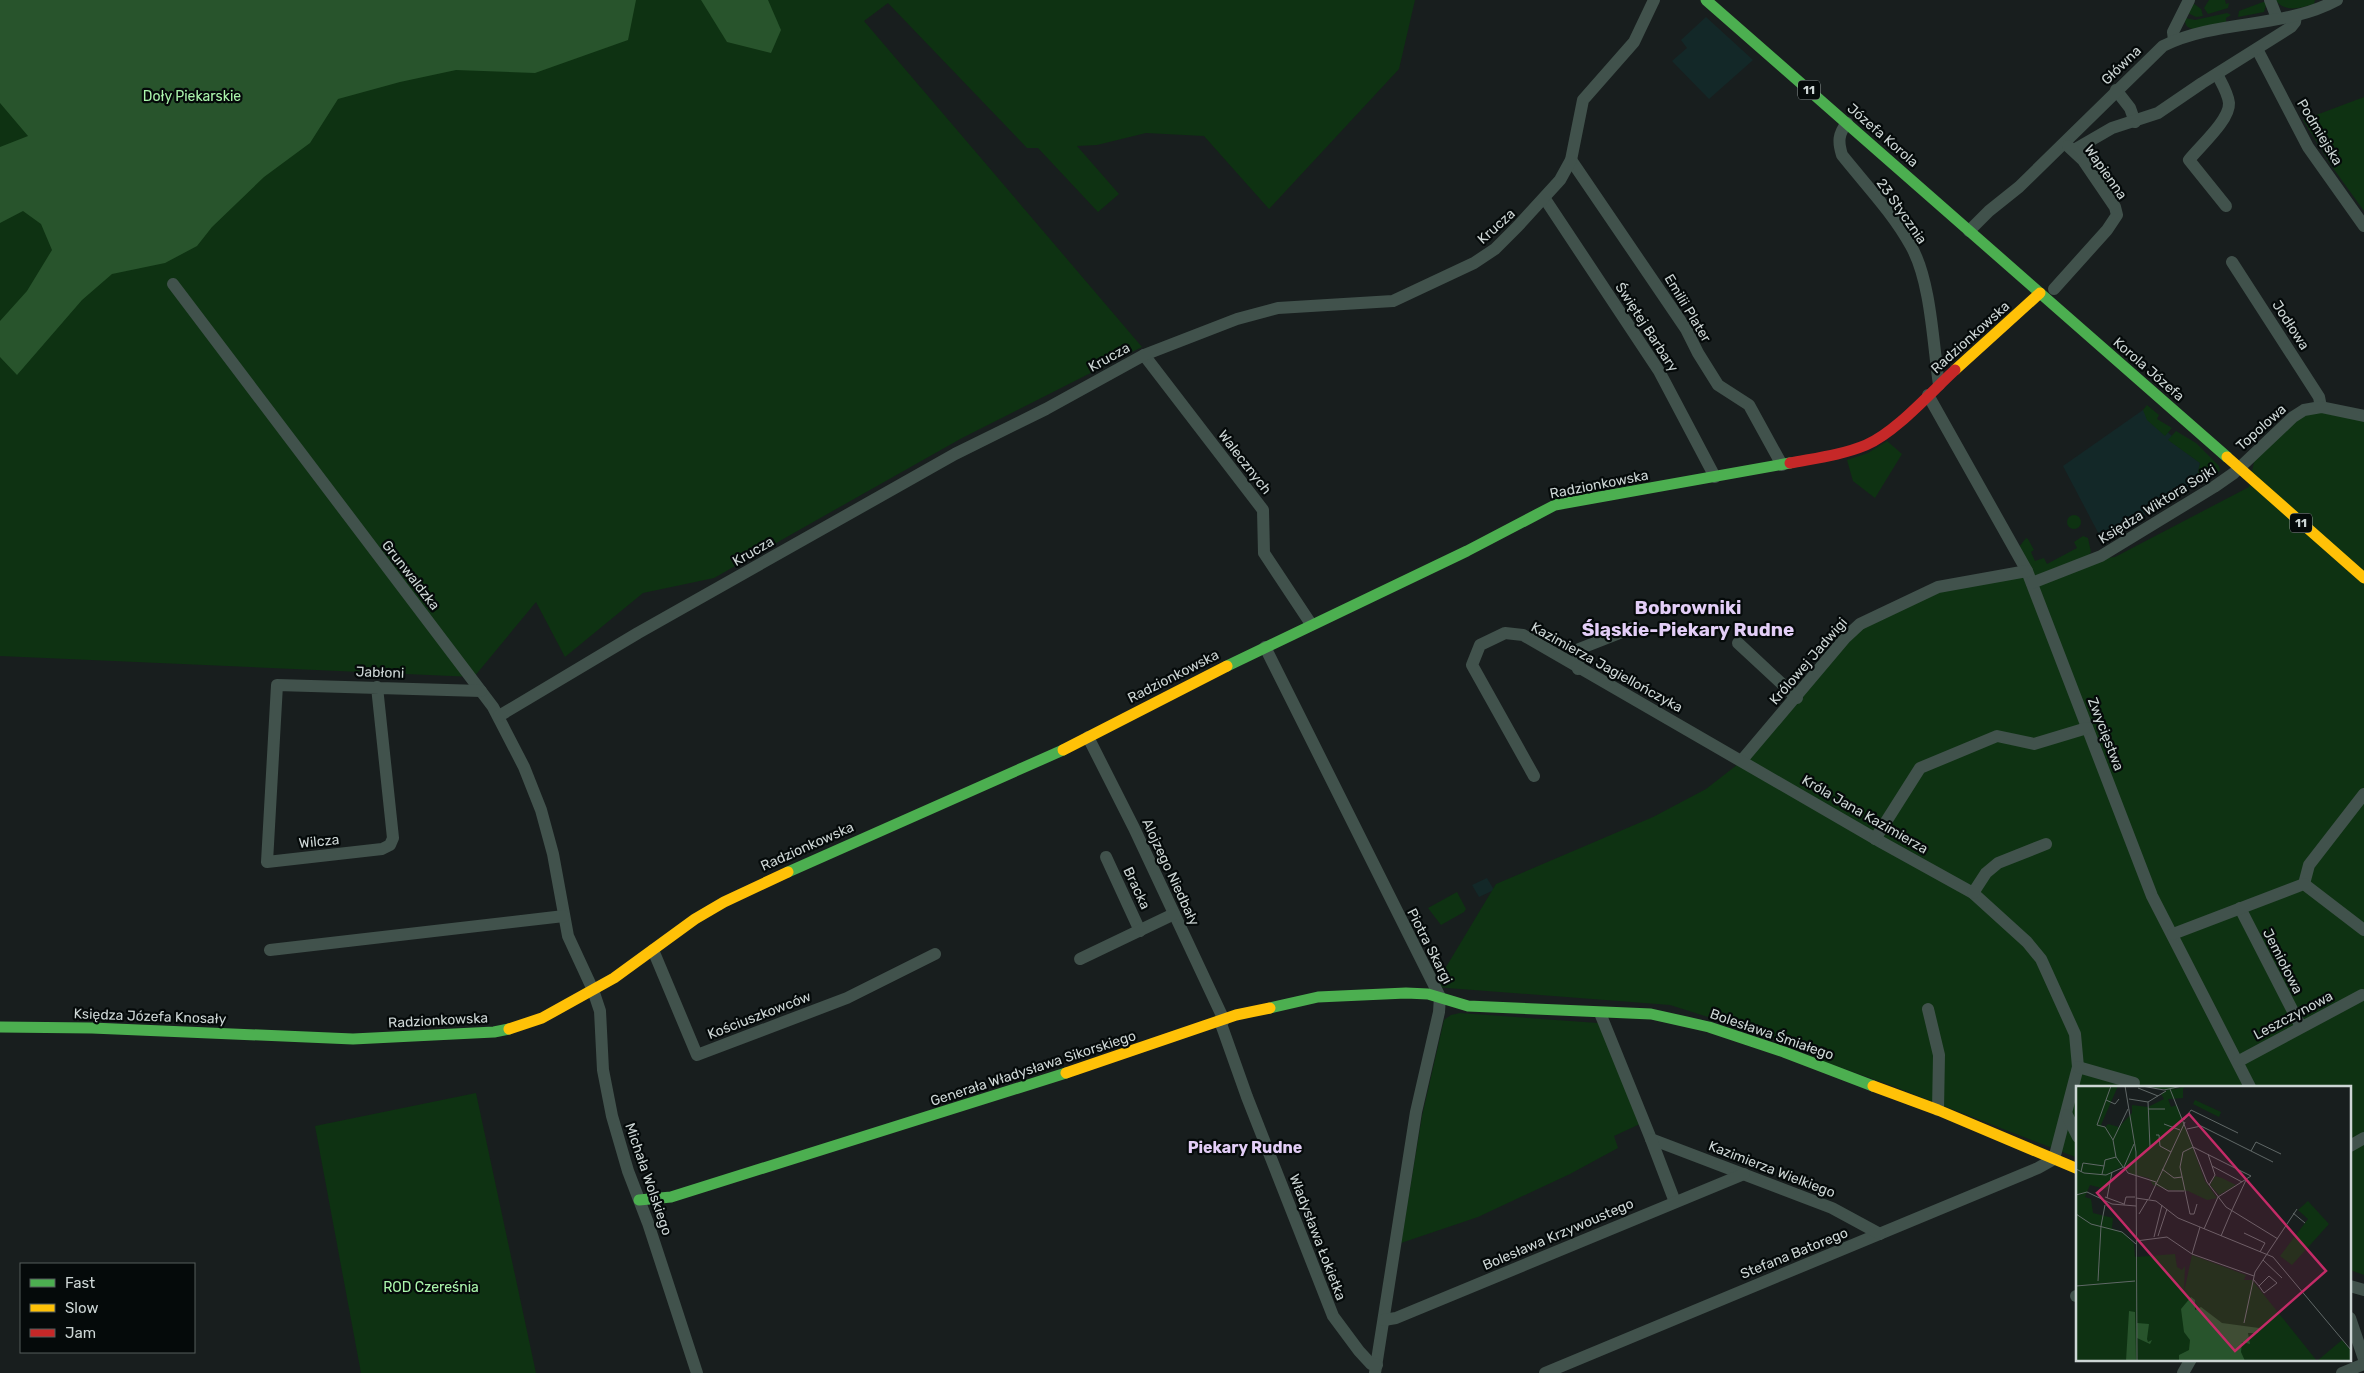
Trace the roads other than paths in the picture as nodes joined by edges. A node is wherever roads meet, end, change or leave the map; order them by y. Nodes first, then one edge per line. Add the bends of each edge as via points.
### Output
1 (1654, 0) edge
2 (1706, 0) edge
3 (2189, 0) edge
4 (2270, 0) edge
5 (2337, 0) edge
6 (2296, 16) junction
7 (2276, 18) junction
8 (2174, 40) junction
9 (2257, 49) junction
10 (2217, 74) junction
11 (2116, 90) junction
12 (2135, 122) junction
13 (1847, 123) junction
14 (2064, 142) junction
15 (2074, 150) junction
16 (1571, 160) junction
17 (1544, 199) junction
18 (2226, 206) dead end
19 (2364, 226) edge
20 (1969, 231) junction
21 (2232, 262) dead end
22 (172, 284) dead end
23 (2054, 289) dead end
24 (2040, 293) junction
25 (1144, 355) junction
26 (1939, 385) junction
27 (1928, 395) junction
28 (2320, 407) junction
29 (2364, 416) edge
30 (1782, 465) junction
31 (2239, 468) junction
32 (1714, 477) junction
33 (2029, 577) junction
34 (2364, 578) edge
35 (1311, 624) junction
36 (1634, 627) dead end
37 (1738, 643) dead end
38 (1265, 647) junction
39 (1578, 669) junction
40 (277, 685) joint
41 (377, 687) junction
42 (481, 691) junction
43 (1797, 698) junction
44 (499, 716) junction
45 (2087, 728) junction
46 (1088, 737) junction
47 (1742, 760) junction
48 (1534, 776) dead end
49 (2364, 794) edge
50 (1875, 839) junction
51 (2046, 844) dead end
52 (1106, 858) dead end
53 (2304, 884) junction
54 (1973, 893) junction
55 (2240, 908) junction
56 (1174, 914) junction
57 (564, 916) junction
58 (2364, 930) edge
59 (1140, 931) junction
60 (2173, 934) junction
61 (270, 950) dead end
62 (653, 950) junction
63 (935, 954) dead end
64 (1080, 959) dead end
65 (593, 990) junction
66 (2362, 995) dead end
67 (1440, 998) junction
68 (1928, 1009) dead end
69 (1600, 1013) junction
70 (1222, 1021) junction
71 (0, 1027) edge
72 (2301, 1028) junction
73 (298, 1038) joint
74 (2239, 1061) junction
75 (2078, 1066) junction
76 (2134, 1082) dead end
77 (2250, 1086) edge
78 (1938, 1110) junction
79 (2067, 1114) junction
80 (2076, 1133) edge
81 (2364, 1138) edge
82 (1651, 1139) junction
83 (2352, 1145) edge
84 (2054, 1159) junction
85 (2076, 1168) edge
86 (1744, 1174) junction
87 (640, 1200) junction
88 (1675, 1202) junction
89 (1880, 1234) junction
90 (1384, 1320) junction
91 (2352, 1324) edge
92 (2364, 1359) edge
93 (2190, 1360) edge
94 (2364, 1364) edge
95 (1376, 1369) edge
96 (697, 1373) edge
97 (1545, 1373) edge
98 (2183, 1373) edge
99 (2342, 1373) edge

1 - 16 street, Krucza via 1634,42 1583,100
2 - 13 main road, Józefa Korola / 11
3 - 8 street via 2173,32
4 - 7 street
5 - 6 street, Główna
6 - 7 street, Główna
6 - 9 street via 2291,28
7 - 8 street, Główna
8 - 11 street, Główna via 2163,46
9 - 10 street
9 - 19 street, Podmiejska via 2308,147
10 - 12 street via 2158,114
10 - 18 street via 2228,100 2227,112 2189,160
11 - 12 street via 2130,108
11 - 14 street, Główna
12 - 15 street via 2112,128
13 - 20 main road, Józefa Korola / 11
13 - 26 street, 23 Stycznia via 1838,142 1842,155 1895,222 1920,266
14 - 15 street, Wapienna
14 - 20 street, Główna via 2019,188
15 - 23 street, Wapienna via 2115,207 2117,215
16 - 17 street, Krucza
16 - 30 street, Emilii Plater via 1686,329 1718,385 1749,405
17 - 25 street, Krucza via 1495,249 1474,263 1393,301 1278,308 1237,319
17 - 32 street, Świętej Barbary via 1659,371
20 - 24 main road, Józefa Korola / 11
21 - 28 street, Jodłowa via 2319,397
22 - 42 street, Grunwaldzka
24 - 26 main road, Radzionkowska
24 - 31 main road, Korola Józefa / 11
25 - 35 street, Walecznych via 1263,510 1264,552
25 - 44 street, Krucza via 955,454 638,633
26 - 27 main road, Radzionkowska
27 - 30 main road, Radzionkowska via 1887,432 1867,444 1839,454
27 - 33 street, Zwycięstwa
28 - 29 street, Topolowa
28 - 31 street, Topolowa via 2304,410 2293,417
30 - 32 main road, Radzionkowska
31 - 33 street, Księdza Wiktora Sojki via 2101,556
31 - 34 main road, 11
32 - 35 main road, Radzionkowska via 1554,505 1467,551
33 - 43 street, Królowej Jadwigi via 1938,587 1860,624
33 - 45 street, Zwycięstwa
35 - 38 main road, Radzionkowska
36 - 39 street via 1579,649
37 - 43 street
38 - 46 main road, Radzionkowska via 1178,688
38 - 67 street, Piotra Skargi
39 - 47 street, Kazimierza Jagiellończyka
39 - 48 street, Kazimierza Jagiellończyka via 1523,636 1505,633 1480,645 1472,665
40 - 41 street, Jabłoni
40 - 41 street, Wilcza via 268,862 382,849 390,845 393,838
41 - 42 street, Jabłoni
42 - 44 street, Grunwaldzka
43 - 47 street, Królowej Jadwigi
44 - 57 street, Grunwaldzka via 541,810
45 - 50 street via 2034,744 1997,736 1920,768
45 - 60 street, Zwycięstwa via 2152,896
46 - 56 street, Alojzego Niedbały
46 - 62 main road, Radzionkowska via 755,886 695,919
47 - 50 street, Króla Jana Kazimierza
49 - 53 street via 2309,865
50 - 54 street, Króla Jana Kazimierza
51 - 54 street via 1998,863 1986,872
52 - 59 street, Bracka
53 - 55 street
53 - 58 street
54 - 75 street, Króla Jana Kazimierza via 2041,959 2075,1034
55 - 60 street
55 - 72 street, Jemiołowa
56 - 59 street, Bracka
56 - 70 street, Alojzego Niedbały
57 - 61 street
57 - 65 street, Grunwaldzka via 574,951
59 - 64 street, Bracka
60 - 74 street, Zwycięstwa
62 - 63 street, Kościuszkowców via 697,1055 847,998
62 - 65 main road, Radzionkowska
65 - 73 main road, Radzionkowska via 542,1018 508,1030 373,1038
65 - 87 street, Michała Wolskiego via 600,1011 607,1094 628,1172
66 - 72 street, Leszczynowa
67 - 69 main road, Bolesława Śmiałego via 1468,1006
67 - 70 main road, Generała Władysława Sikorskiego via 1406,993 1318,997 1269,1006
67 - 90 street, Piotra Skargi via 1416,1112
68 - 78 street via 1939,1056
69 - 78 main road, Bolesława Śmiałego via 1652,1014 1709,1027
69 - 82 street
70 - 87 main road, Generała Władysława Sikorskiego via 934,1116 684,1193
70 - 95 street, Władysława Łokietka via 1247,1097 1333,1316
71 - 73 main road, Księdza Józefa Knosały
72 - 74 street, Leszczynowa
74 - 77 street, Zwycięstwa
75 - 76 street
75 - 79 street, Króla Jana Kazimierza
78 - 84 main road, Bolesława Śmiałego
79 - 80 street
79 - 84 street, Króla Jana Kazimierza
81 - 83 street
82 - 86 street, Kazimierza Wielkiego
82 - 88 street
84 - 85 main road, Bolesława Śmiałego
84 - 89 street, Stefana Batorego
86 - 88 street, Bolesława Krzywoustego
86 - 89 street, Kazimierza Wielkiego via 1832,1208
87 - 96 street, Michała Wolskiego
88 - 90 street, Bolesława Krzywoustego via 1396,1318
89 - 97 street, Stefana Batorego
90 - 95 street, Piotra Skargi
91 - 92 street
93 - 98 street
94 - 99 street

